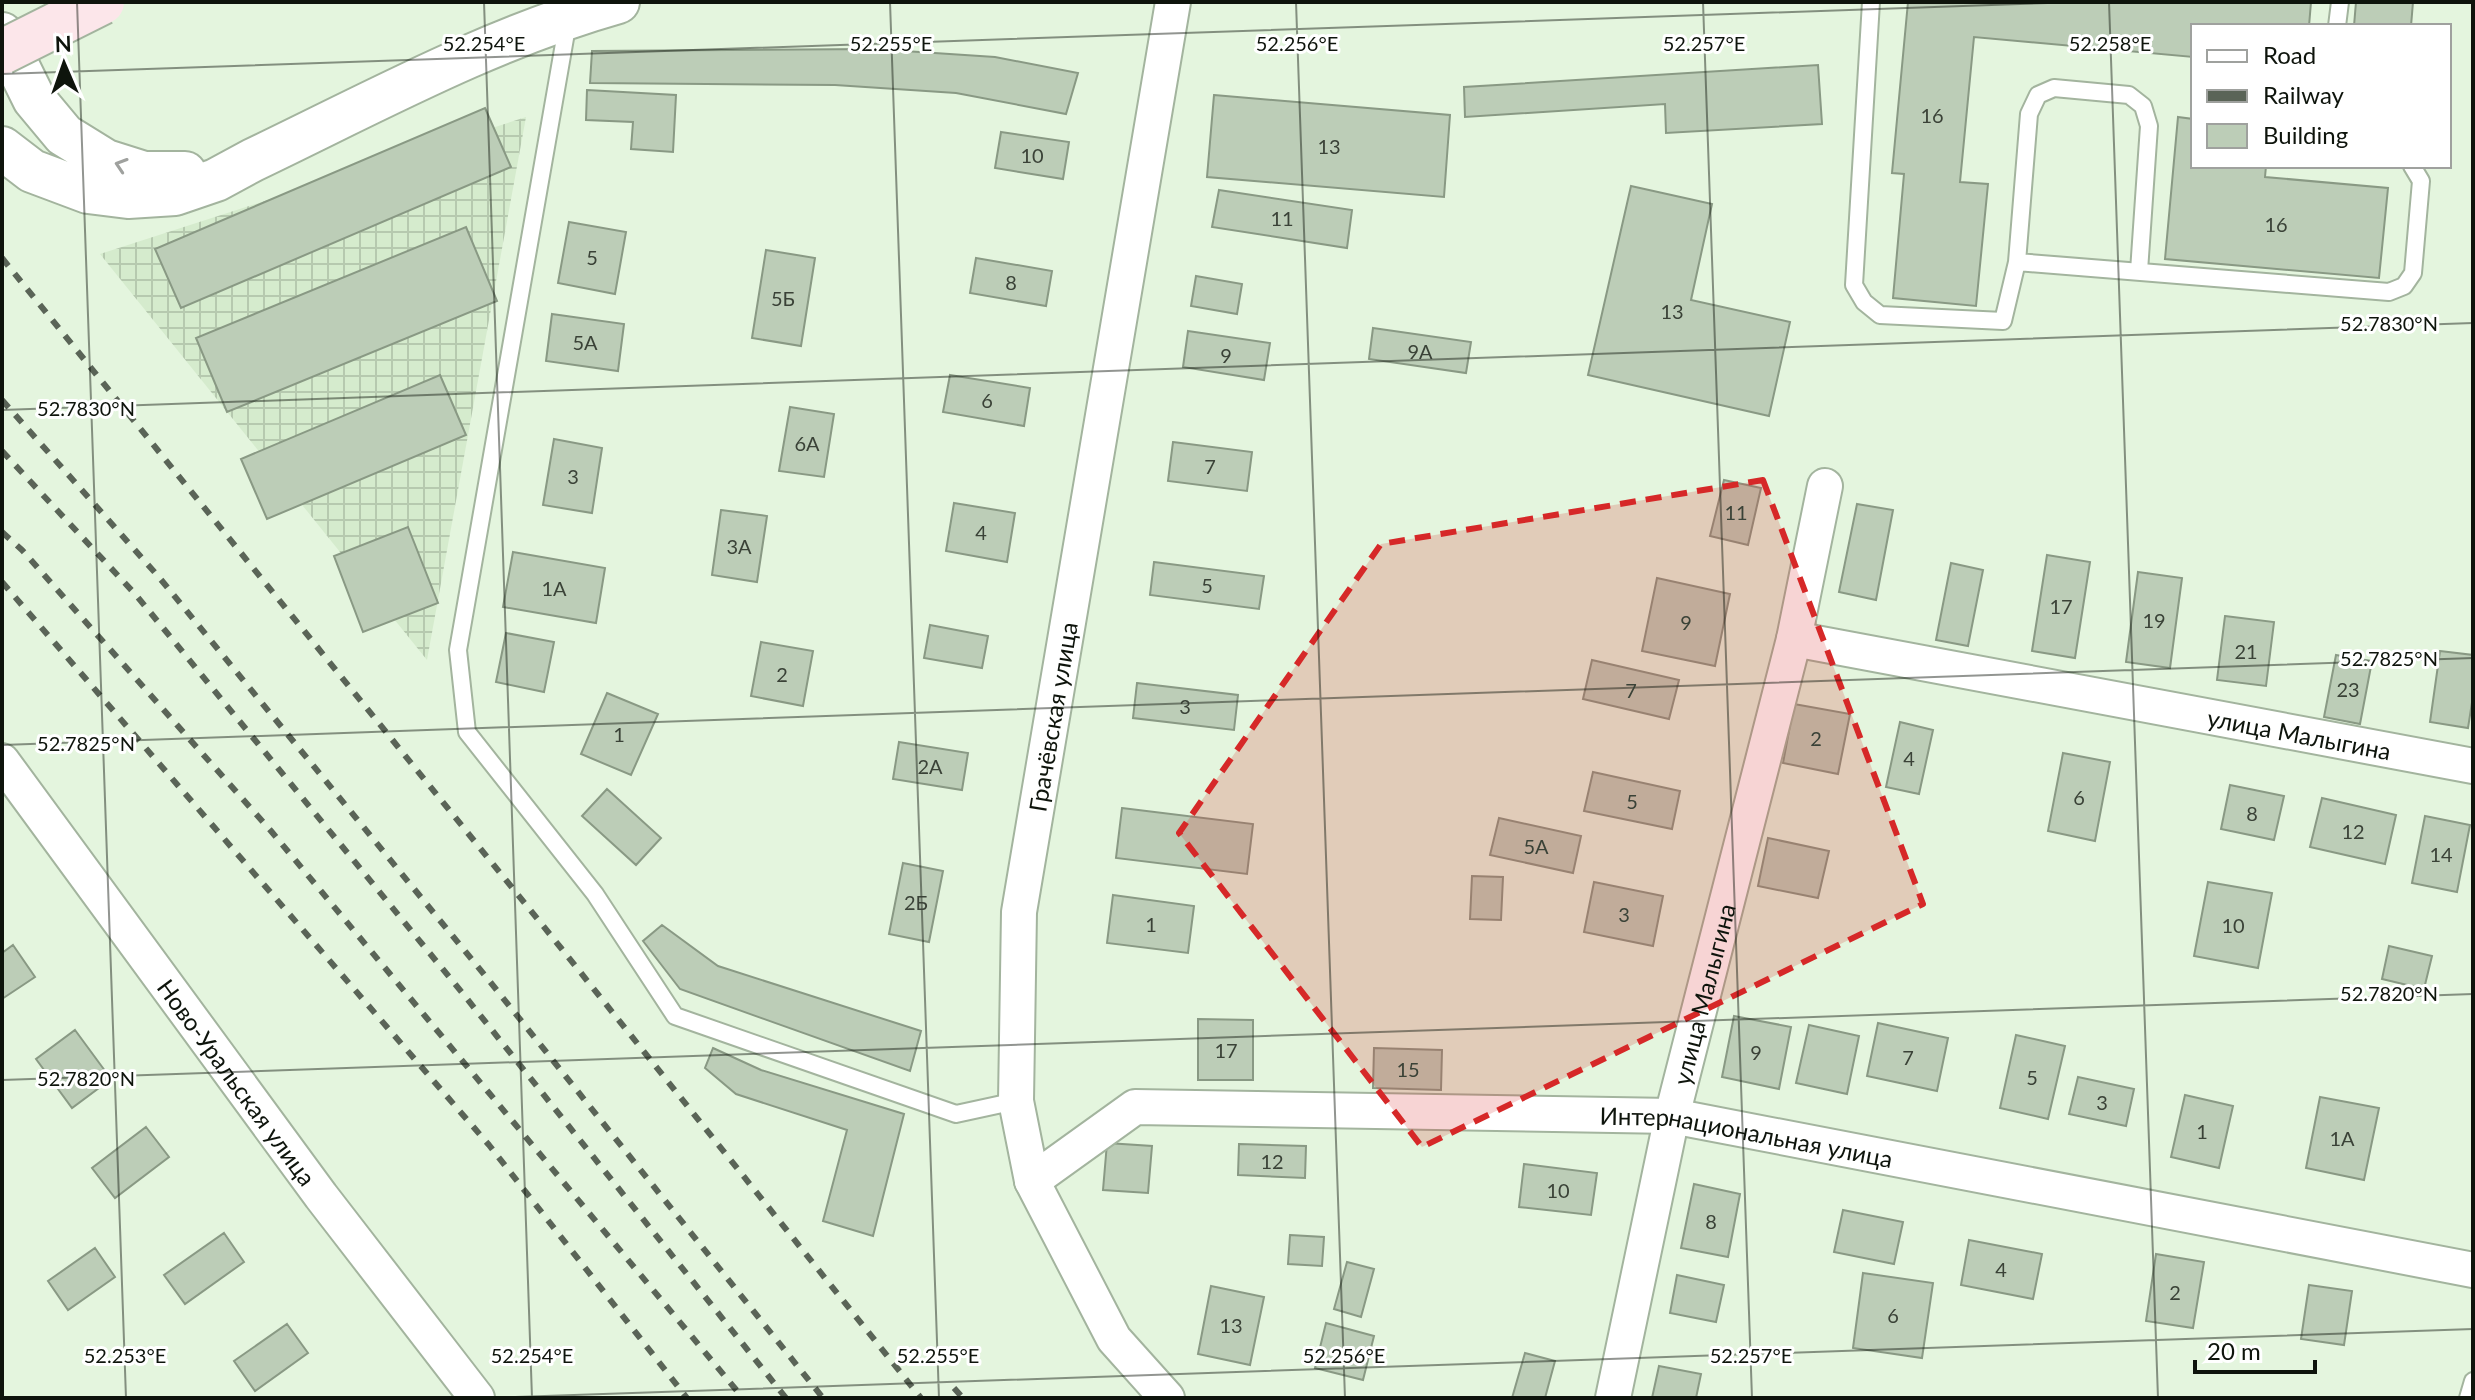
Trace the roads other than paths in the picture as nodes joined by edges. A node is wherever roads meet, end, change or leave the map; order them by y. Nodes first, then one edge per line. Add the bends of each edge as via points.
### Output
1 (102, 2) edge
2 (618, 2) edge
3 (1173, 2) edge
4 (1871, 2) edge
5 (2340, 2) edge
6 (569, 16) junction
7 (2337, 24) edge
8 (2, 34) edge
9 (2, 52) edge
10 (2, 148) edge
11 (253, 160) junction
12 (2413, 168) edge
13 (2017, 262) junction
14 (2139, 271) junction
15 (1825, 486) dead end
16 (1794, 639) junction
17 (2, 761) edge
18 (2473, 766) edge
19 (1016, 1101) junction
20 (1672, 1116) junction
21 (1032, 1181) junction
22 (2473, 1270) edge
23 (2473, 1381) edge
24 (477, 1398) edge
25 (1167, 1398) edge
26 (1613, 1398) edge
27 (2468, 1398) edge

1 - 9 main road, bridge
2 - 6 street
3 - 19 street, Грачёвская улица via 1019,912
4 - 13 lane via 1854,285 1880,315 2003,321
5 - 7 lane
6 - 11 street via 501,42
6 - 19 lane via 458,650 467,732 595,894 675,1016 956,1114
11 -> 8 street via 186,173 144,173 106,161 64,135 34,99
10 - 11 street via 32,171 88,192 128,197 175,194
12 - 14 lane via 2421,181 2413,273 2404,286 2389,292
13 - 14 lane
13 - 14 lane via 2029,114 2038,95 2054,88 2129,95 2143,106 2149,126
15 - 16 street, улица Малыгина
16 - 18 street, улица Малыгина
16 - 20 street, улица Малыгина
17 - 24 street, Ново-Уральская улица via 321,1196
19 - 21 street, Грачёвская улица
20 - 21 street, Интернациональная улица via 1135,1107
20 - 22 street, Интернациональная улица
20 - 26 street, улица Малыгина
21 - 25 street, Грачёвская улица via 1114,1339
23 - 27 lane

